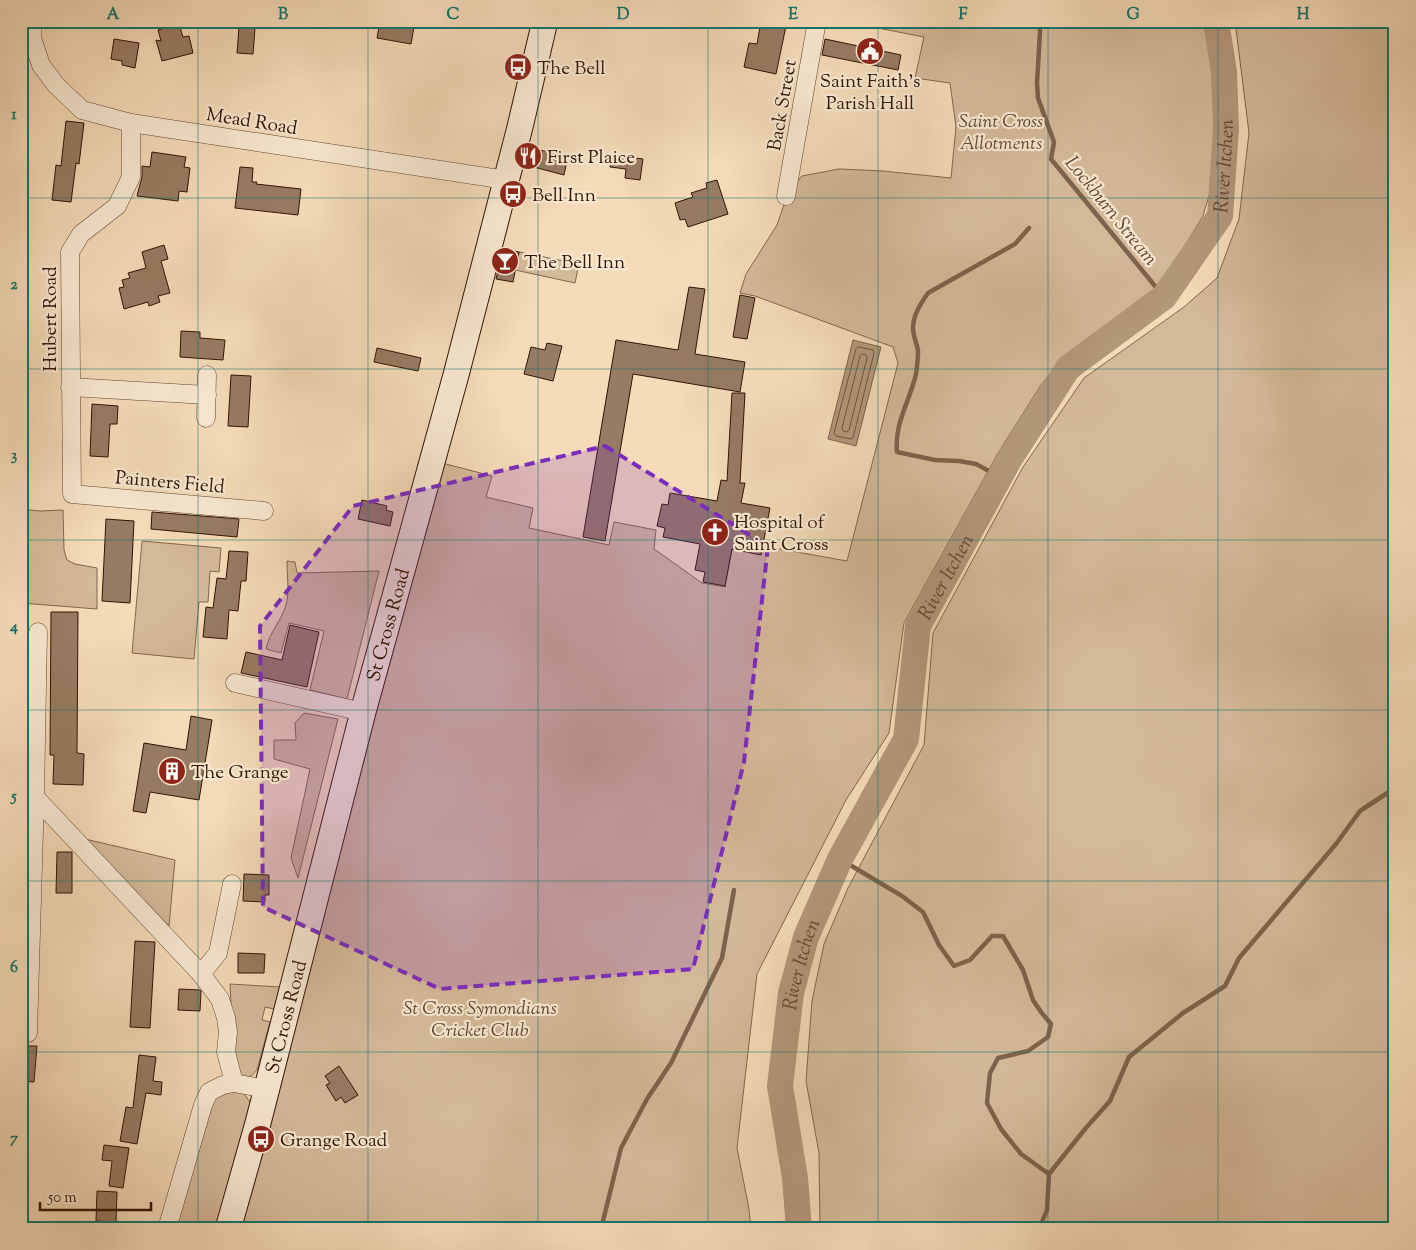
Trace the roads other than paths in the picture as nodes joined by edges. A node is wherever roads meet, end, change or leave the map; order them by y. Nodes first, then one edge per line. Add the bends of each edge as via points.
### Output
1 (545, 21) edge
2 (818, 21) edge
3 (32, 30) edge
4 (131, 123) junction
5 (506, 180) junction
6 (786, 196) dead end
7 (207, 375) dead end
8 (70, 388) junction
9 (206, 395) junction
10 (206, 418) dead end
11 (72, 494) joint
12 (264, 511) dead end
13 (38, 632) dead end
14 (235, 683) dead end
15 (363, 712) junction
16 (35, 797) junction
17 (232, 884) dead end
18 (201, 974) junction
19 (28, 1033) dead end
20 (234, 1083) junction
21 (266, 1089) junction
22 (167, 1229) edge
23 (228, 1229) edge

1 - 5 main road, St Cross Road
2 - 6 street, Back Street
3 - 4 street, Mead Road via 41,65 82,110
4 - 5 street, Mead Road
4 - 8 street, Hubert Road via 131,177 116,206 81,234 70,252
5 - 15 main road, St Cross Road
7 - 9 street
8 - 9 street, Hubert Road
8 - 11 street, Hubert Road
9 - 10 street
11 - 12 street, Painters Field
13 - 16 street
14 - 15 street
15 - 21 main road, St Cross Road
16 - 18 street
16 - 19 street
17 - 18 street via 218,953
18 - 20 street via 220,1000 226,1018 226,1052
20 - 21 street
20 - 22 street via 223,1084 209,1092
21 - 23 main road, St Cross Road

